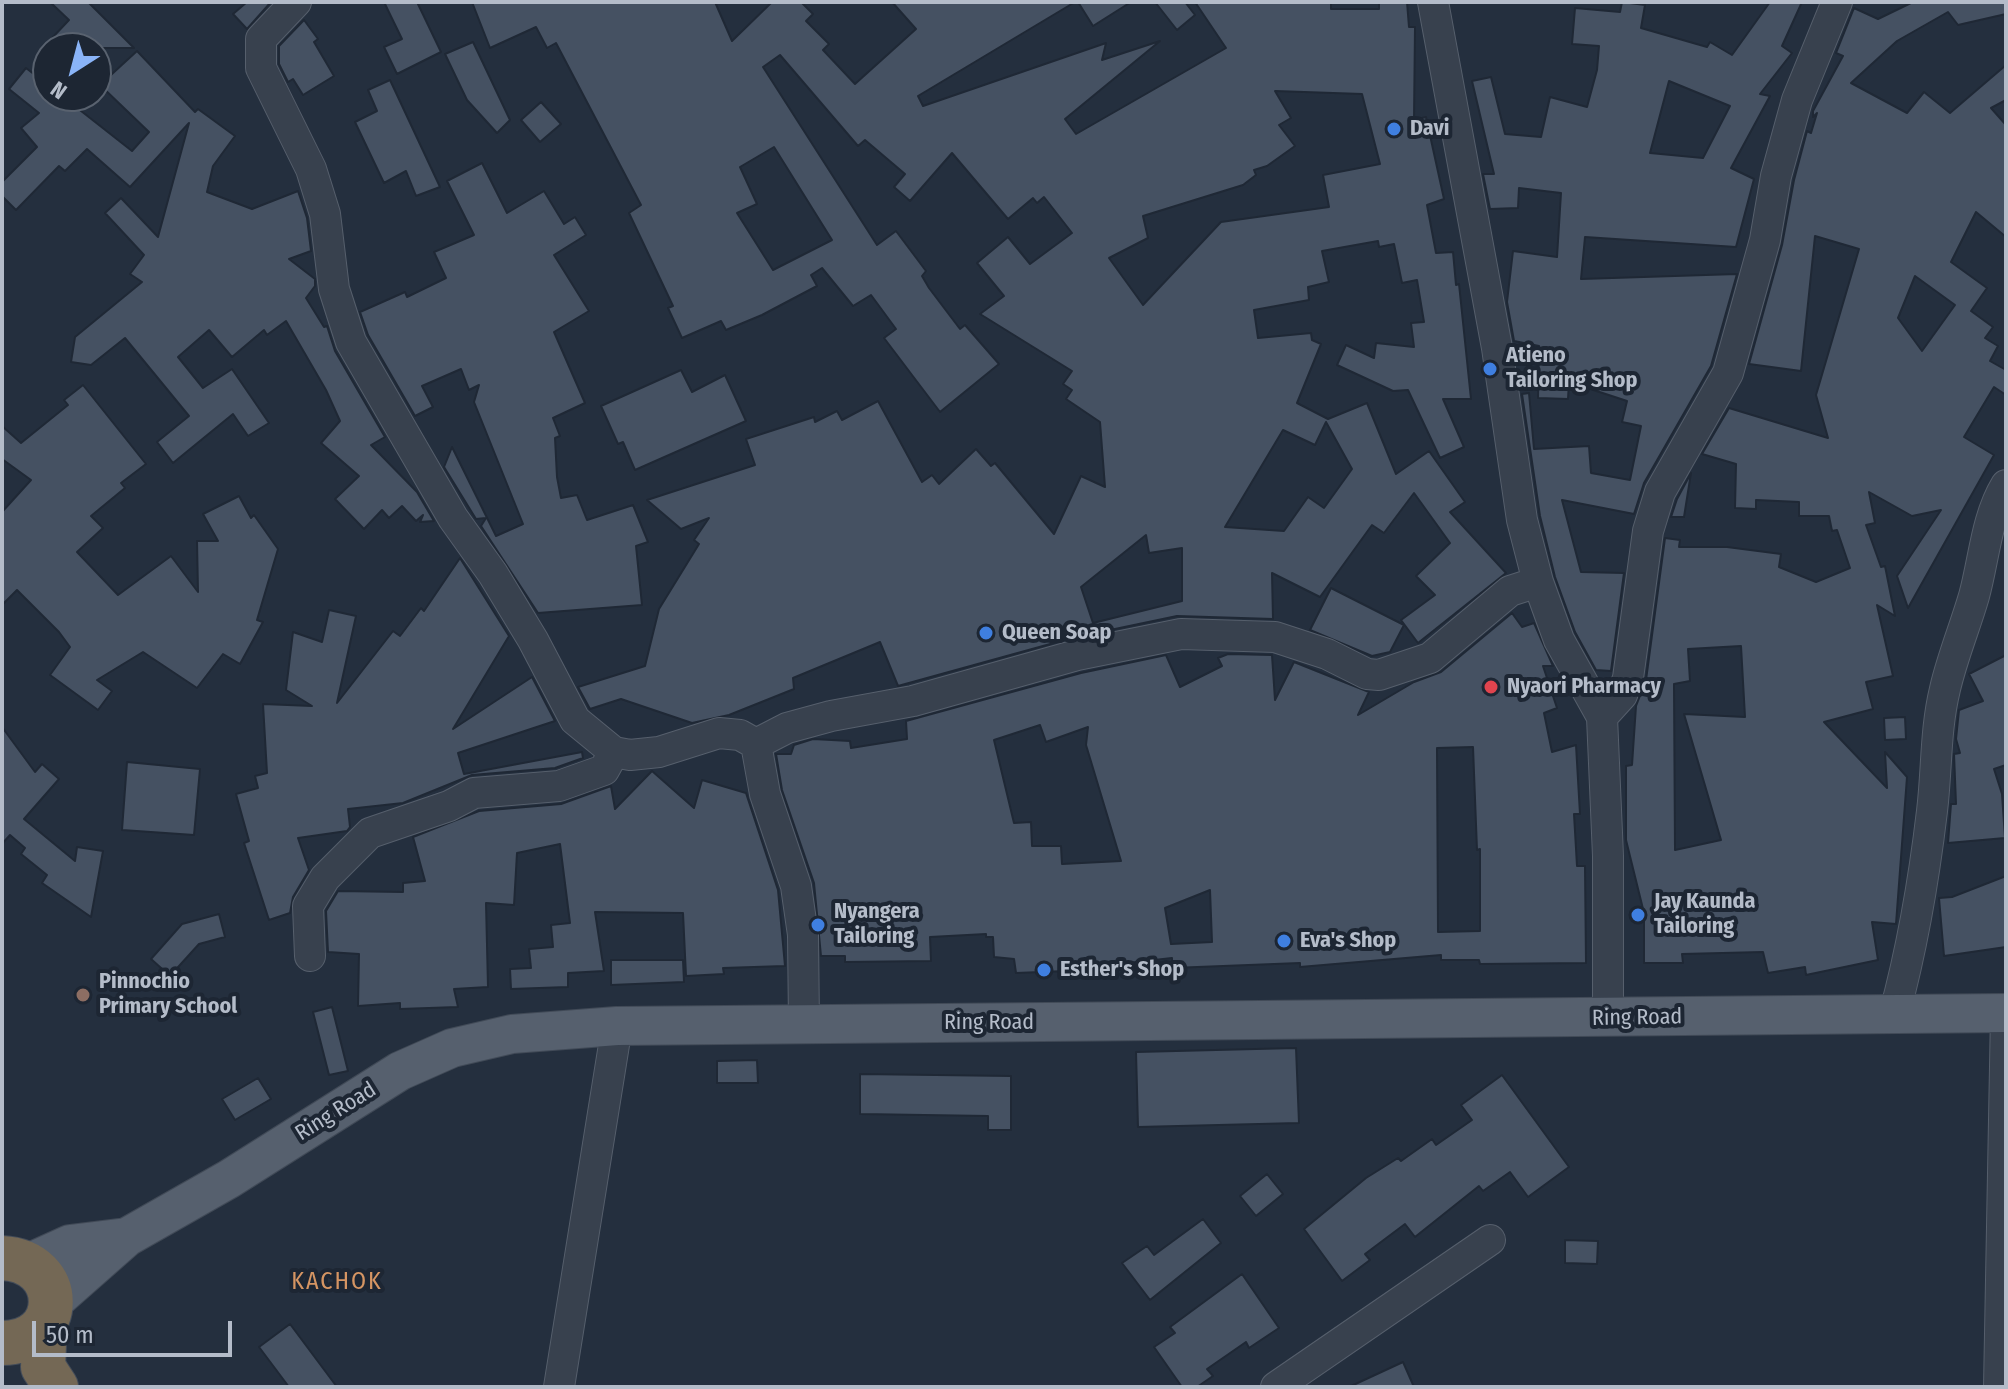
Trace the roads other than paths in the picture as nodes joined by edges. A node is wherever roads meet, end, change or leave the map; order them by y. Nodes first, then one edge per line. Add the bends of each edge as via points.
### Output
1 (296, 2) edge
2 (1433, 2) edge
3 (1837, 2) edge
4 (2006, 485) edge
5 (1538, 582) junction
6 (1602, 717) junction
7 (756, 744) junction
8 (614, 752) junction
9 (310, 956) dead end
10 (2006, 1013) edge
11 (1894, 1015) junction
12 (1608, 1018) junction
13 (804, 1024) junction
14 (617, 1026) junction
15 (127, 1237) junction
16 (1490, 1240) dead end
17 (15, 1261) edge
18 (48, 1313) junction
19 (2, 1343) edge
20 (2, 1351) edge
21 (38, 1387) edge
22 (56, 1387) edge
23 (559, 1387) edge
24 (1276, 1387) edge
25 (1999, 1387) edge

1 - 8 street via 261,39 261,68 316,184 334,289 351,342 453,518 525,626 575,720
2 - 5 street via 1497,348 1516,487
3 - 6 street via 1797,100 1728,373 1660,492 1648,531 1628,678 1622,695
4 - 11 street via 1945,689 1923,871
5 - 6 street via 1569,661
5 - 7 street via 1510,591 1430,658 1379,675 1275,637 1181,634 1077,655 913,701 831,716 787,728
6 - 12 street
7 - 8 street via 740,735 719,733 659,752
7 - 13 street via 765,794 796,886 803,935
8 - 9 street via 604,770 559,786 474,793 370,833 325,878 308,906
10 - 11 main road, Ring Road
10 - 25 street
11 - 12 main road, Ring Road
12 - 13 main road, Ring Road
13 - 14 main road, Ring Road
14 - 15 main road, Ring Road via 512,1034 452,1048 400,1071
14 - 23 street
15 - 17 main road via 70,1244
15 - 18 main road, Ring Road
16 - 24 street
17 - 18 highway via 45,1280
18 - 19 highway via 27,1339
18 - 22 highway via 43,1367
20 - 21 highway

